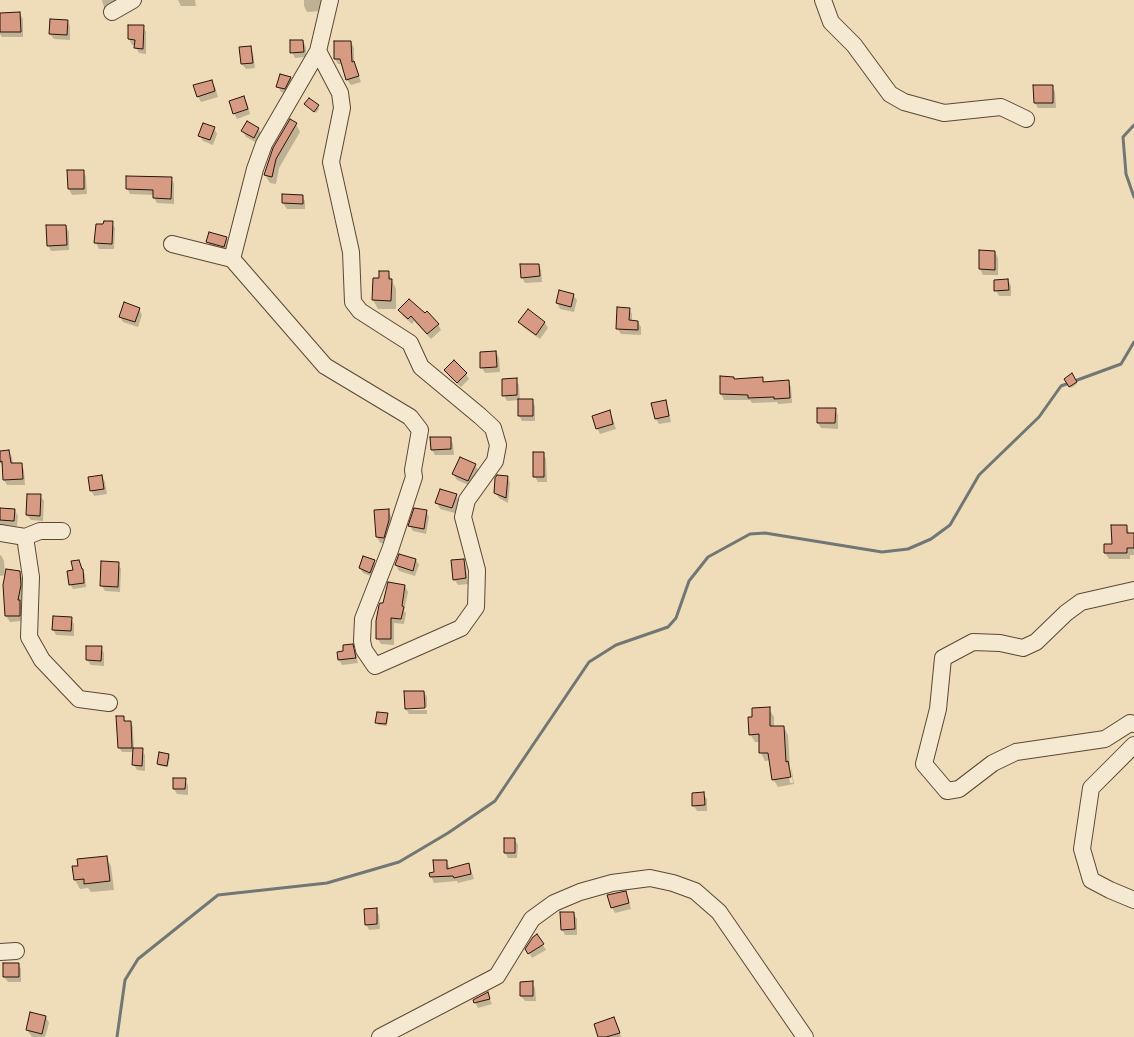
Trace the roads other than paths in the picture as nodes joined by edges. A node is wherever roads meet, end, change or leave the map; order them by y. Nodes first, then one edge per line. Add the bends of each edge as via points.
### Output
1 (133, 0) edge
2 (330, 0) edge
3 (823, 0) edge
4 (112, 12) dead end
5 (318, 51) junction
6 (1026, 119) dead end
7 (172, 244) dead end
8 (232, 259) junction
9 (62, 531) dead end
10 (0, 533) edge
11 (25, 537) junction
12 (1134, 590) edge
13 (110, 703) dead end
14 (1134, 724) edge
15 (1134, 745) edge
16 (1134, 900) edge
17 (380, 1037) edge
18 (805, 1037) edge

1 - 4 street
2 - 5 street
3 - 6 street via 831,22 854,45 890,94 904,102 944,113 1001,108
5 - 8 street via 264,144
5 - 8 street via 340,93 342,108 331,162 351,252 353,302 360,311 410,343 421,367 493,428 498,445 495,461 467,500 463,517 477,570 476,607 461,628 374,666 364,650 364,619 414,477 420,430 410,417 325,366
7 - 8 street
9 - 11 street via 40,531
10 - 11 street
11 - 13 street via 31,577 29,638 42,660 78,699
12 - 14 street via 1081,602 1036,642 1023,648 973,642 943,658 938,709 924,764 947,792 959,789 993,762 1016,752 1105,739
15 - 16 street via 1091,788 1082,849 1092,880
17 - 18 street via 497,976 532,919 554,902 612,882 650,878 673,882 695,891 719,912

